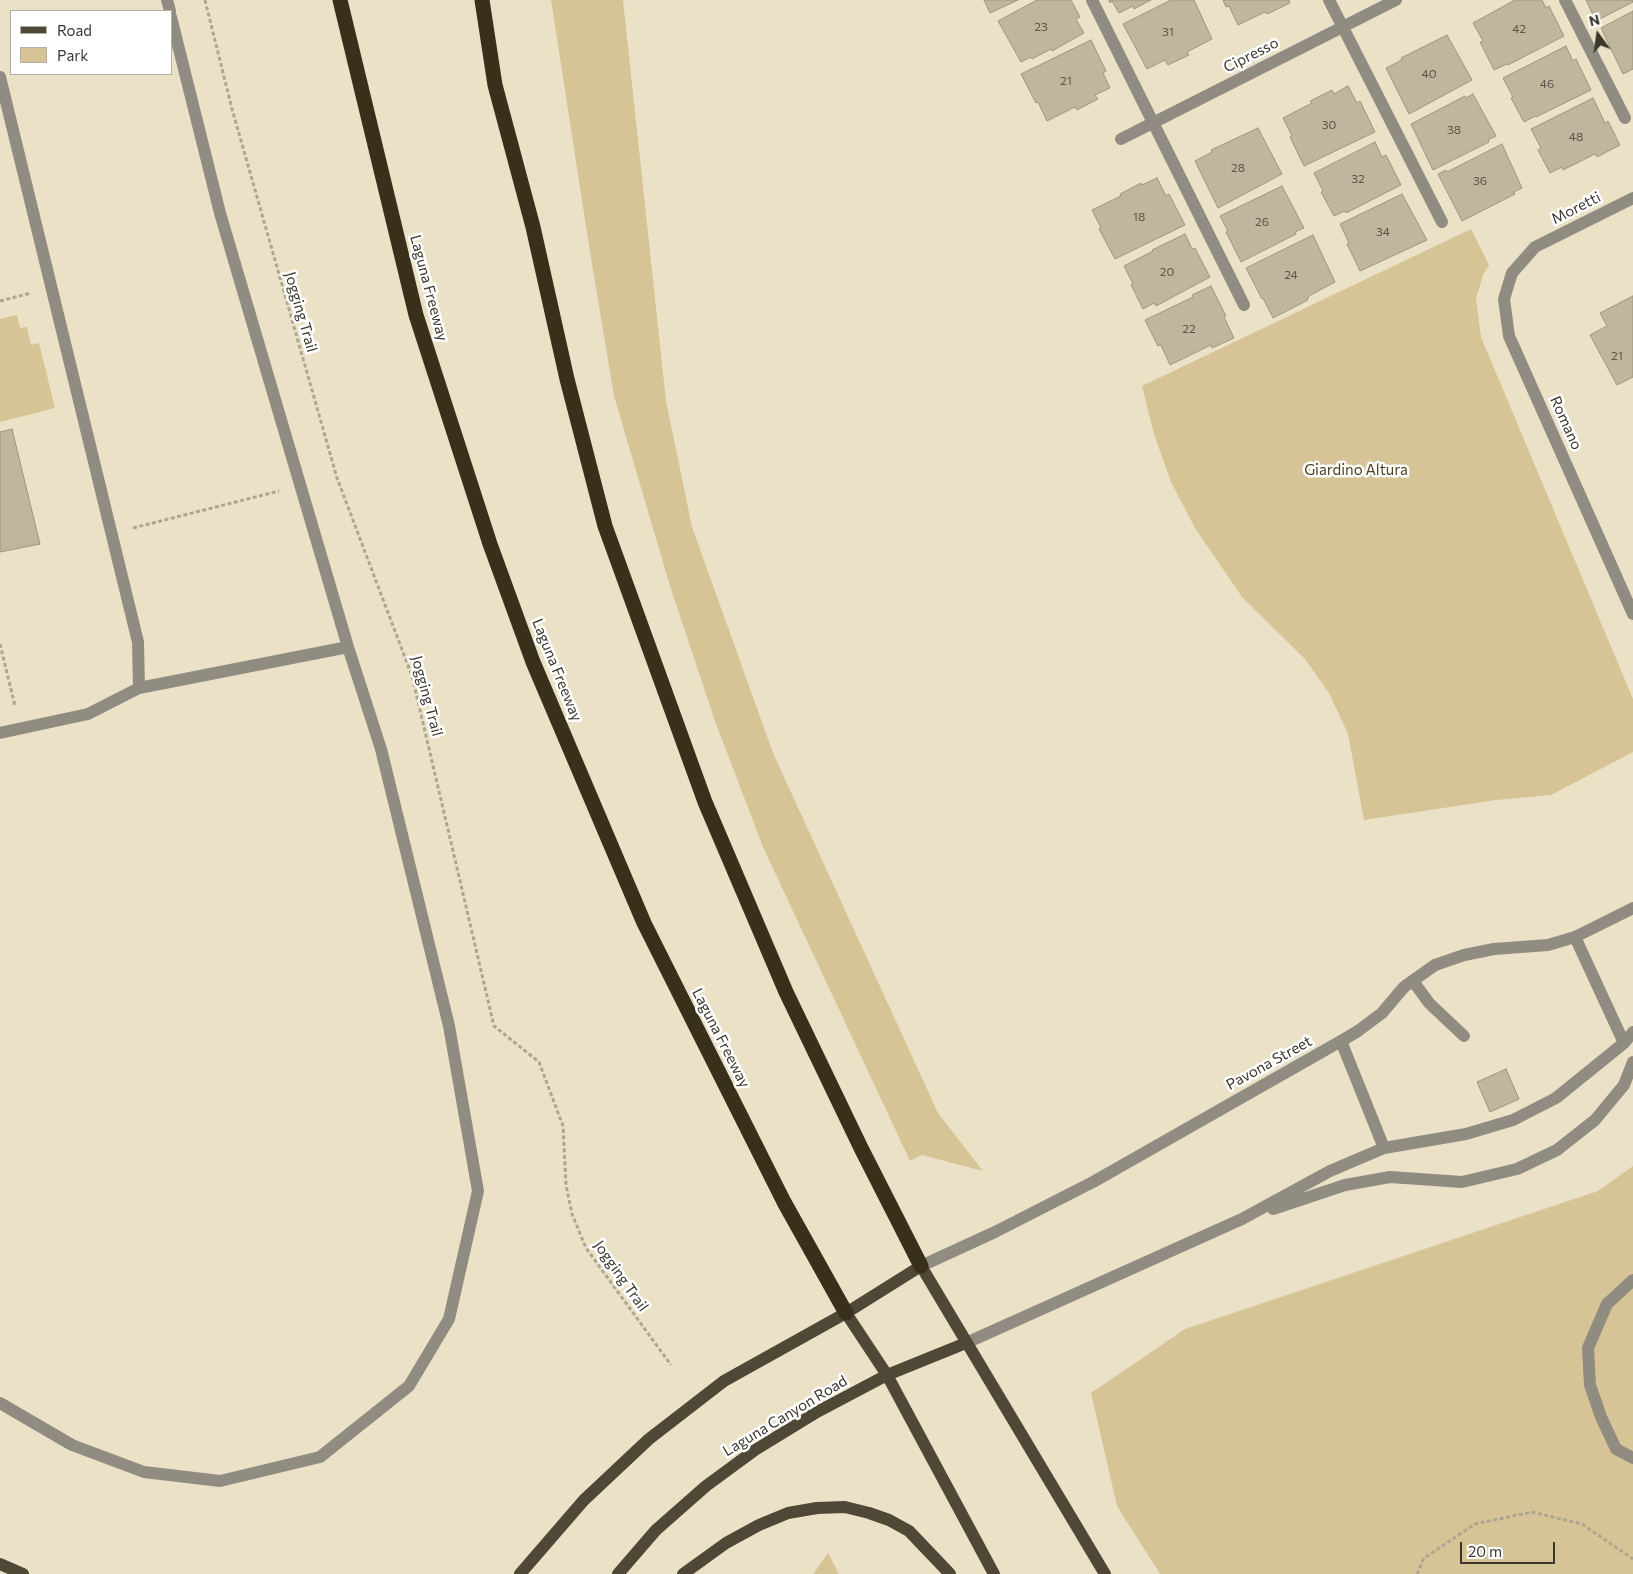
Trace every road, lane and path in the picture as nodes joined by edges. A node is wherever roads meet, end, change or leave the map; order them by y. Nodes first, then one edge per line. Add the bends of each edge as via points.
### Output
1 (205, 0) edge
2 (340, 0) edge
3 (482, 0) edge
4 (1092, 0) edge
5 (1329, 0) edge
6 (1396, 0) edge
7 (1565, 0) edge
8 (172, 21) edge
9 (1342, 27) junction
10 (0, 77) edge
11 (1625, 118) dead end
12 (1153, 122) junction
13 (1121, 139) dead end
14 (1633, 198) edge
15 (1442, 222) dead end
16 (1534, 247) joint
17 (52, 288) junction
18 (0, 301) edge
19 (1244, 305) dead end
20 (300, 486) junction
21 (113, 538) junction
22 (1633, 614) edge
23 (0, 644) edge
24 (348, 647) junction
25 (139, 688) junction
26 (20, 729) junction
27 (0, 733) edge
28 (1633, 908) edge
29 (1574, 937) junction
30 (1412, 981) junction
31 (1633, 1032) edge
32 (1464, 1036) dead end
33 (1341, 1041) junction
34 (1624, 1043) junction
35 (1633, 1062) edge
36 (1384, 1148) junction
37 (1242, 1219) junction
38 (922, 1266) junction
39 (1633, 1280) edge
40 (846, 1313) junction
41 (966, 1343) junction
42 (671, 1365) dead end
43 (887, 1375) junction
44 (0, 1403) edge
45 (1633, 1458) edge
46 (1633, 1559) edge
47 (0, 1564) edge
48 (23, 1574) edge
49 (520, 1574) edge
50 (618, 1574) edge
51 (683, 1574) edge
52 (950, 1574) edge
53 (994, 1574) edge
54 (1105, 1574) edge
55 (1417, 1574) edge

1 - 42 path, Jogging Trail via 234,118 337,478 412,676 494,1026 539,1062 563,1126 566,1185 572,1214 586,1248
2 - 40 highway, Laguna Freeway via 416,315 490,544 533,662 644,923 784,1202
3 - 38 highway via 495,85 533,227 604,526 698,783 786,992
4 - 12 street
5 - 9 street
6 - 9 street, Cipresso
7 - 11 street
8 - 20 street via 220,213
9 - 12 street, Cipresso
9 - 15 street
10 - 17 street
12 - 13 street, Cipresso
12 - 19 street
14 - 16 street, Moretti
16 - 22 street, Romano via 1512,273 1504,300 1509,336
17 - 18 path
17 - 21 street
20 - 21 path via 136,527
20 - 24 street
21 - 25 street via 138,642
23 - 26 path
24 - 25 street
24 - 44 street via 381,749 449,1026 478,1191 449,1319 409,1386 320,1456 220,1482 144,1472 72,1445
25 - 26 street via 88,714
26 - 27 street
28 - 29 street, Pavona Street
29 - 30 street, Pavona Street via 1548,945 1464,955 1435,965
29 - 34 street
30 - 32 street via 1429,1003
30 - 33 street, Pavona Street via 1382,1013
31 - 34 street
33 - 36 street
33 - 38 street, Pavona Street via 1093,1182
34 - 36 street via 1556,1098 1513,1120 1466,1134
35 - 37 street via 1624,1085 1594,1120 1557,1150 1517,1169 1462,1182 1390,1177 1346,1185
36 - 37 street via 1330,1171
37 - 41 street
38 - 40 main road
38 - 41 main road
39 - 45 street via 1607,1304 1588,1348 1590,1385 1601,1417 1616,1449
40 - 43 main road
40 - 49 main road via 724,1381 650,1439 584,1500
41 - 43 main road, Laguna Canyon Road
41 - 54 main road
43 - 50 main road, Laguna Canyon Road via 810,1416 706,1486 656,1530
43 - 53 main road
46 - 55 path via 1582,1524 1532,1512 1475,1524 1424,1558
47 - 48 main road
51 - 52 main road via 726,1543 788,1513 846,1507 889,1520 909,1531

